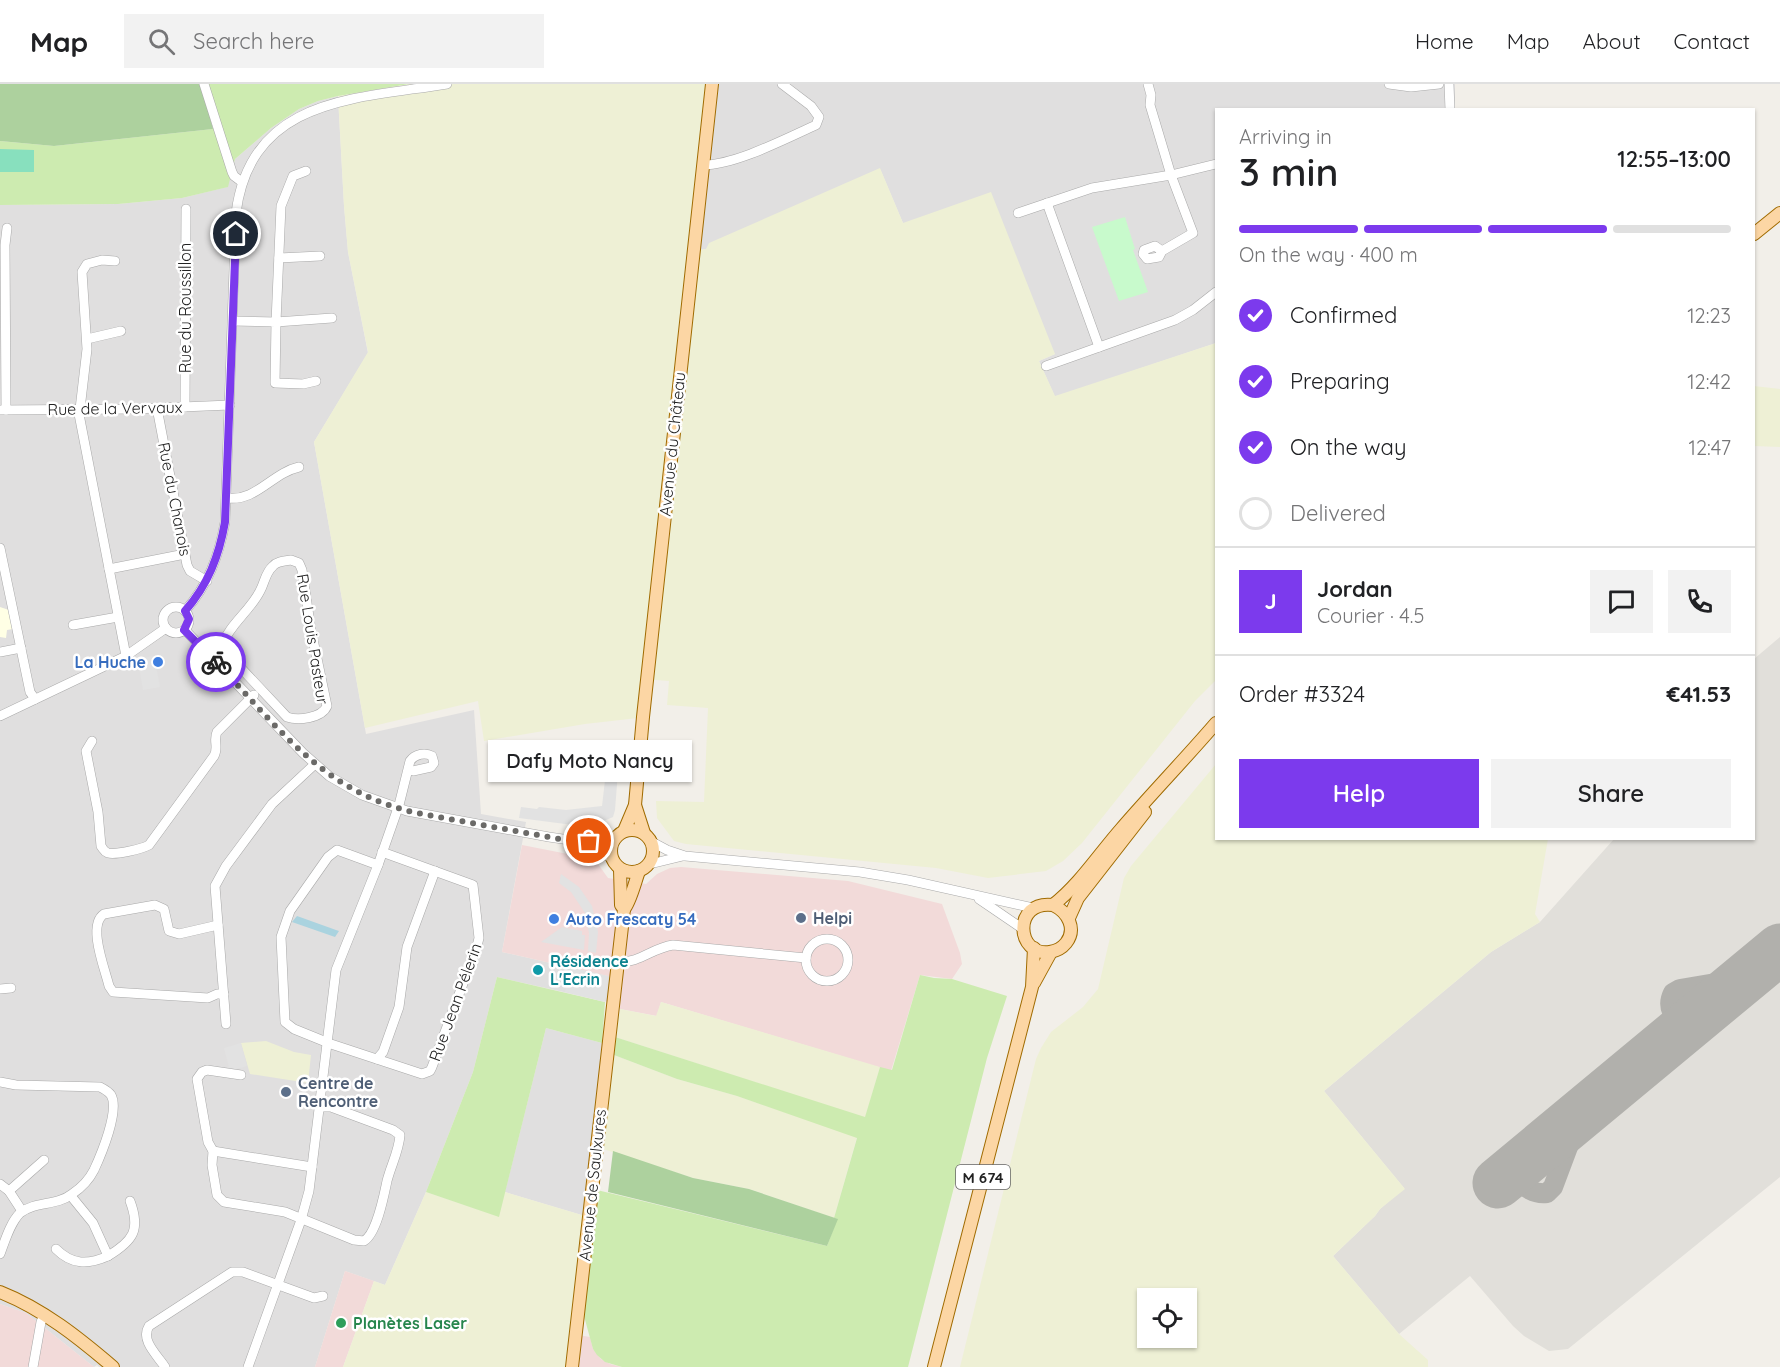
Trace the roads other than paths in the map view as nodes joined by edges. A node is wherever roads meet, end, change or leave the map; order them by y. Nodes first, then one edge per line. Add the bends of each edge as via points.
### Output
1 (204, 84) edge
2 (447, 84) edge
3 (712, 84) edge
4 (782, 84) edge
5 (1148, 84) edge
6 (1389, 84) edge
7 (1439, 84) edge
8 (1449, 84) edge
9 (1450, 108) edge
10 (1215, 164) edge
11 (703, 165) junction
12 (306, 171) dead end
13 (1171, 175) junction
14 (243, 178) junction
15 (1047, 203) junction
16 (186, 209) dead end
17 (1018, 213) dead end
18 (1780, 213) edge
19 (7, 228) dead end
20 (1755, 233) edge
21 (1162, 251) dead end
22 (320, 256) dead end
23 (279, 258) junction
24 (115, 261) dead end
25 (1215, 293) edge
26 (332, 318) dead end
27 (233, 321) junction
28 (276, 322) junction
29 (121, 332) dead end
30 (87, 339) junction
31 (1100, 347) junction
32 (1046, 366) dead end
33 (316, 381) dead end
34 (230, 405) junction
35 (185, 407) junction
36 (158, 408) junction
37 (79, 409) junction
38 (3, 410) edge
39 (299, 467) dead end
40 (227, 498) junction
41 (0, 548) edge
42 (185, 554) junction
43 (109, 569) junction
44 (207, 581) junction
45 (0, 604) edge
46 (11, 604) junction
47 (185, 611) junction
48 (118, 617) junction
49 (73, 625) dead end
50 (166, 628) junction
51 (184, 630) junction
52 (21, 648) junction
53 (0, 652) edge
54 (126, 656) junction
55 (260, 689) junction
56 (250, 698) junction
57 (35, 699) junction
58 (0, 716) edge
59 (1215, 724) edge
60 (92, 741) dead end
61 (315, 764) junction
62 (409, 769) dead end
63 (1176, 770) junction
64 (635, 805) junction
65 (398, 809) junction
66 (619, 835) junction
67 (648, 838) junction
68 (576, 842) junction
69 (382, 852) junction
70 (685, 856) junction
71 (612, 858) junction
72 (378, 865) junction
73 (644, 867) junction
74 (620, 868) junction
75 (435, 871) junction
76 (975, 896) junction
77 (1053, 905) junction
78 (1033, 908) junction
79 (624, 909) junction
80 (1069, 918) junction
81 (218, 925) junction
82 (1023, 929) junction
83 (1034, 948) junction
84 (1052, 952) junction
85 (806, 958) junction
86 (618, 962) junction
87 (11, 987) dead end
88 (1032, 987) junction
89 (0, 988) edge
90 (224, 994) junction
91 (226, 1024) dead end
92 (327, 1042) junction
93 (377, 1059) junction
94 (241, 1075) dead end
95 (0, 1082) edge
96 (320, 1107) junction
97 (213, 1151) junction
98 (44, 1160) dead end
99 (312, 1167) junction
100 (0, 1184) edge
101 (9, 1191) junction
102 (70, 1196) junction
103 (130, 1201) dead end
104 (22, 1212) junction
105 (301, 1220) junction
106 (56, 1249) dead end
107 (0, 1254) edge
108 (108, 1256) junction
109 (277, 1285) junction
110 (0, 1292) edge
111 (323, 1296) dead end
112 (44, 1315) junction
113 (33, 1364) edge
114 (113, 1367) edge
115 (165, 1367) edge
116 (248, 1367) edge
117 (572, 1367) edge
118 (934, 1367) edge

1 - 14 street via 232,172 235,178
2 - 14 street via 318,108 289,122 270,137
3 - 11 main road, Avenue du Château
4 - 11 street via 811,106 819,117 816,125 717,164
5 - 13 street via 1150,105
6 - 7 street
8 - 9 street
10 - 13 street
11 - 64 main road, Avenue du Château
12 - 23 street via 293,176 281,206
13 - 15 street via 1092,188
13 - 21 street via 1193,233
14 - 27 street via 236,213
15 - 17 street
15 - 31 street
16 - 35 street, Rue du Roussillon
18 - 20 main road
19 - 38 street
22 - 23 street
23 - 28 street
24 - 30 street via 102,260 83,269
25 - 31 street via 1175,320
26 - 28 street
27 - 28 street
27 - 34 street
28 - 33 street via 275,383
29 - 30 street
30 - 37 street
31 - 32 street
34 - 35 street, Rue de la Vervaux
34 - 40 street
35 - 36 street, Rue de la Vervaux
36 - 37 street, Rue de la Vervaux
36 - 42 street, Rue du Chanois
37 - 38 street, Rue de la Vervaux
37 - 43 street
39 - 40 street via 242,498
40 - 44 street via 219,549
41 - 46 street
42 - 43 street
42 - 44 street, Rue du Chanois via 190,571
43 - 48 street
44 - 47 street
45 - 46 street
46 - 52 street
47 - 50 street via 177,607 166,611
47 - 51 street via 189,619
48 - 49 street
48 - 54 street
50 - 51 street via 176,633
50 - 54 street
51 - 56 street
52 - 53 street
52 - 57 street
54 - 57 street
55 - 55 street, Rue Louis Pasteur via 290,718 318,715 326,709 302,570 294,560 272,566 260,591 222,643 223,649
55 - 56 street
56 - 60 street via 217,732 214,756 149,845 142,848 111,853 101,846 86,751
56 - 61 street
57 - 58 street
59 - 63 main road
61 - 65 street via 350,789
61 - 81 street via 272,804 217,881
62 - 65 street
63 - 77 main road
63 - 80 main road via 1078,898
64 - 66 main road, Avenue du Château
64 - 67 main road, Avenue du Château
65 - 68 street
65 - 69 street
66 - 67 main road via 631,830
66 - 68 street
66 - 71 main road
67 - 70 street
67 - 73 main road via 653,856
68 - 71 street
69 - 72 street
69 - 75 street, Rue Jean Pélerin
70 - 73 street
70 - 76 street via 860,872
71 - 74 main road
72 - 92 street via 336,970
72 - 92 street, Rue Jean Pélerin via 334,851 290,911 283,927 280,943 285,1022
73 - 74 main road via 626,871
73 - 79 main road
74 - 79 main road
75 - 93 street via 407,947 399,1007
75 - 93 street, Rue Jean Pélerin via 473,885 477,946 430,1071 422,1074
76 - 78 street
76 - 82 street
77 - 78 main road
77 - 80 main road
78 - 82 main road
79 - 86 main road
80 - 84 main road via 1071,927 1066,943
81 - 90 street
81 - 90 street via 179,934 169,931 164,909 155,904 104,914 96,928 113,992 208,998
82 - 83 main road via 1024,937
83 - 84 main road
83 - 88 main road, M 674
84 - 88 main road, M 674
85 - 85 street via 814,943 831,939 845,949 849,960 838,979 826,982 811,974
85 - 86 street via 673,945 658,948 635,961
86 - 117 main road, Avenue de Saulxures
87 - 89 street
88 - 118 main road, M 674
90 - 91 street
92 - 93 street, Rue Jean Pélerin
92 - 96 street
94 - 97 street via 207,1070 197,1079
95 - 102 street via 100,1087 111,1094 114,1101 108,1135 94,1171
96 - 99 street
96 - 105 street via 331,1107 393,1130 400,1135 399,1144 368,1239 360,1242
97 - 99 street
97 - 105 street via 220,1199 285,1212
98 - 101 street
99 - 105 street
100 - 101 street
101 - 104 street
102 - 104 street
102 - 108 street via 93,1223
103 - 108 street via 135,1214 132,1235 129,1242
104 - 107 street
105 - 109 street
106 - 108 street via 64,1257 83,1263
109 - 111 street via 314,1298
109 - 115 street via 243,1272 232,1272 149,1326 146,1339
109 - 116 street
110 - 112 main road
112 - 113 street
112 - 114 main road

